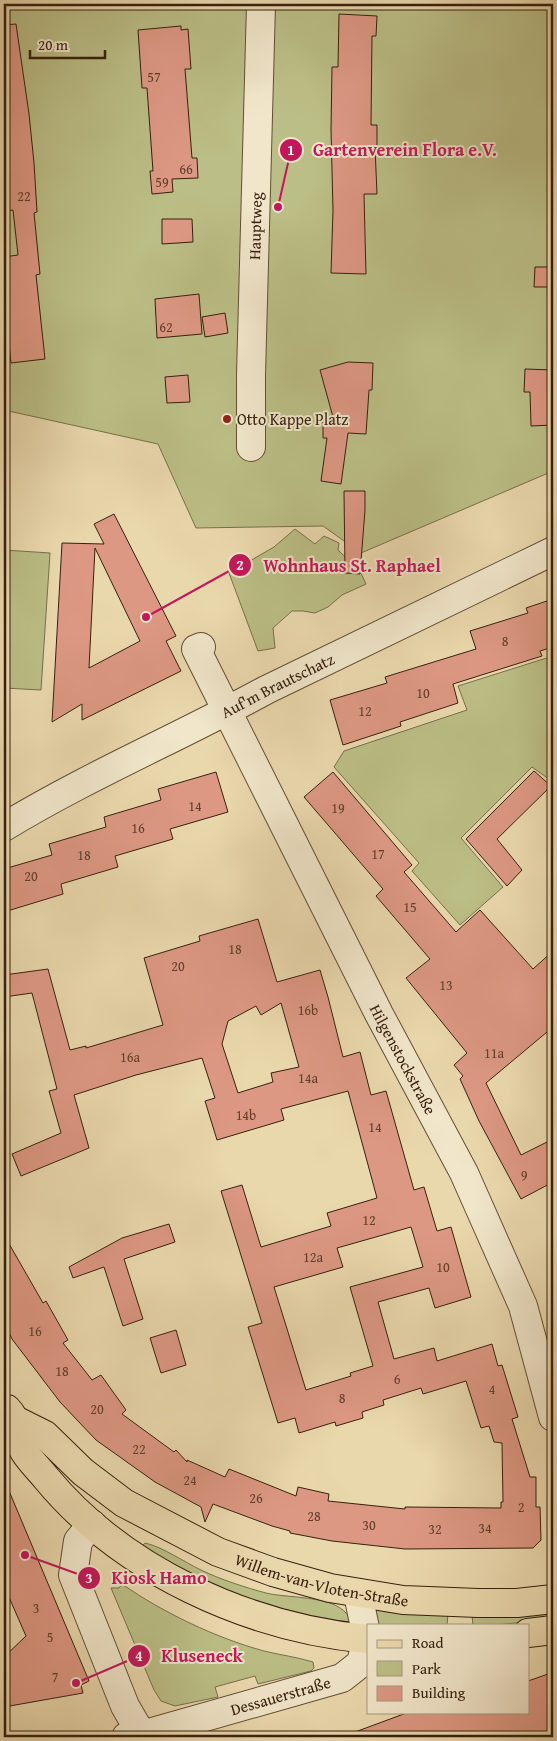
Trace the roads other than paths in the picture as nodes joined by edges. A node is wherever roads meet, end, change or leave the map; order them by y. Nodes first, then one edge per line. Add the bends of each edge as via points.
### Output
1 (261, 4) edge
2 (252, 447) dead end
3 (553, 551) edge
4 (200, 647) dead end
5 (227, 711) junction
6 (4, 827) edge
7 (7, 1415) edge
8 (553, 1417) edge
9 (85, 1532) junction
10 (218, 1552) junction
11 (358, 1594) junction
12 (553, 1599) edge
13 (553, 1630) edge
14 (530, 1633) edge
15 (367, 1638) edge
16 (137, 1736) edge

1 - 2 street, Hauptweg
3 - 5 street, Auf'm Brautschatz
4 - 5 street, Hilgenstockstraße via 196,649
5 - 6 street, Auf'm Brautschatz via 44,803
5 - 8 street, Hilgenstockstraße via 386,1028 464,1173 523,1306
7 - 9 main road, Willem-van-Vloten-Straße via 23,1450 63,1498
7 - 10 main road, Willem-van-Vloten-Straße via 45,1434 83,1472 124,1503
9 - 10 main road via 112,1524 154,1536 191,1558 209,1557
9 - 15 main road, Willem-van-Vloten-Straße via 123,1548 180,1584 221,1603 299,1628
9 - 16 street via 73,1575
10 - 11 main road, Willem-van-Vloten-Straße via 273,1572
11 - 12 main road, Willem-van-Vloten-Straße via 463,1604
11 - 15 street, Dessauerstraße
13 - 14 main road
15 - 16 street, Dessauerstraße via 361,1663 342,1678

